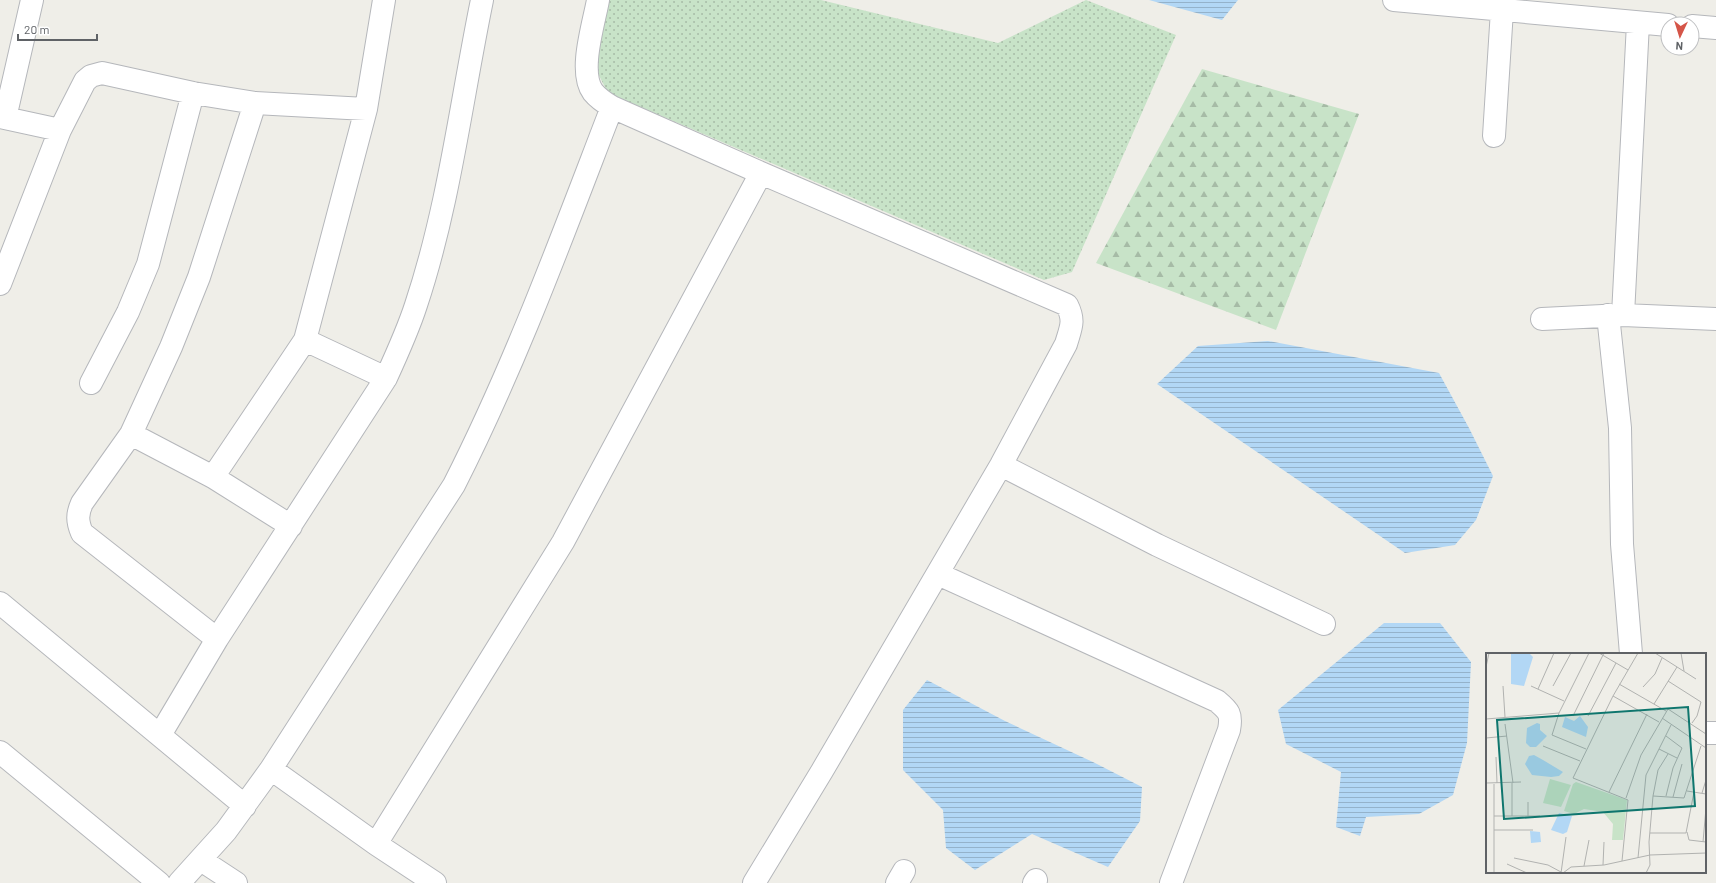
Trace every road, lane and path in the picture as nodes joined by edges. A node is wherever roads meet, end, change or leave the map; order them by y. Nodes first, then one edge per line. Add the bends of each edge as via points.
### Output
1 (32, 0) edge
2 (384, 0) edge
3 (482, 0) edge
4 (598, 0) edge
5 (1394, 0) edge
6 (1502, 10) junction
7 (1638, 23) junction
8 (1660, 24) edge
9 (1700, 27) edge
10 (1716, 28) edge
11 (193, 93) junction
12 (255, 103) junction
13 (612, 107) junction
14 (366, 109) junction
15 (3, 117) edge
16 (60, 130) junction
17 (1494, 136) dead end
18 (761, 173) junction
19 (0, 284) edge
20 (1615, 315) junction
21 (1716, 318) edge
22 (1542, 319) dead end
23 (304, 340) junction
24 (386, 378) junction
25 (91, 383) dead end
26 (131, 434) junction
27 (1001, 465) junction
28 (213, 477) junction
29 (291, 526) junction
30 (938, 574) junction
31 (0, 603) edge
32 (1324, 624) dead end
33 (216, 639) junction
34 (1630, 653) edge
35 (160, 735) junction
36 (0, 752) edge
37 (271, 769) junction
38 (245, 806) junction
39 (376, 844) junction
40 (201, 860) junction
41 (159, 883) edge
42 (179, 883) edge
43 (236, 883) edge
44 (436, 883) edge
45 (754, 883) edge
46 (1171, 883) edge

1 - 15 street
2 - 14 street
3 - 24 street via 433,248 416,306
4 - 13 street via 585,67 586,78 592,91
5 - 6 street
6 - 7 street
6 - 17 street
7 - 8 street
7 - 20 street
9 - 10 street
11 - 12 street
11 - 16 street via 116,75 102,73 91,76 85,81
11 - 25 street via 148,264 128,312
12 - 14 street
12 - 26 street via 187,309
13 - 18 street
13 - 37 street via 545,282 472,451 454,485
14 - 23 street
15 - 16 street
16 - 19 street
18 - 27 street via 1067,305 1073,316 1066,344
18 - 39 street via 564,542
20 - 21 street
20 - 22 street
20 - 34 street via 1622,544
23 - 24 street
23 - 28 street
24 - 29 street
26 - 28 street
26 - 33 street via 82,503 77,522 82,533
27 - 30 street
27 - 32 street via 1157,545
28 - 29 street
29 - 33 street
30 - 45 street
30 - 46 street via 1217,701 1228,710 1231,719 1229,730
31 - 35 street
33 - 35 street
35 - 38 street
36 - 41 street
37 - 38 street
37 - 39 street
38 - 40 street
39 - 44 street
40 - 42 street
40 - 43 street

